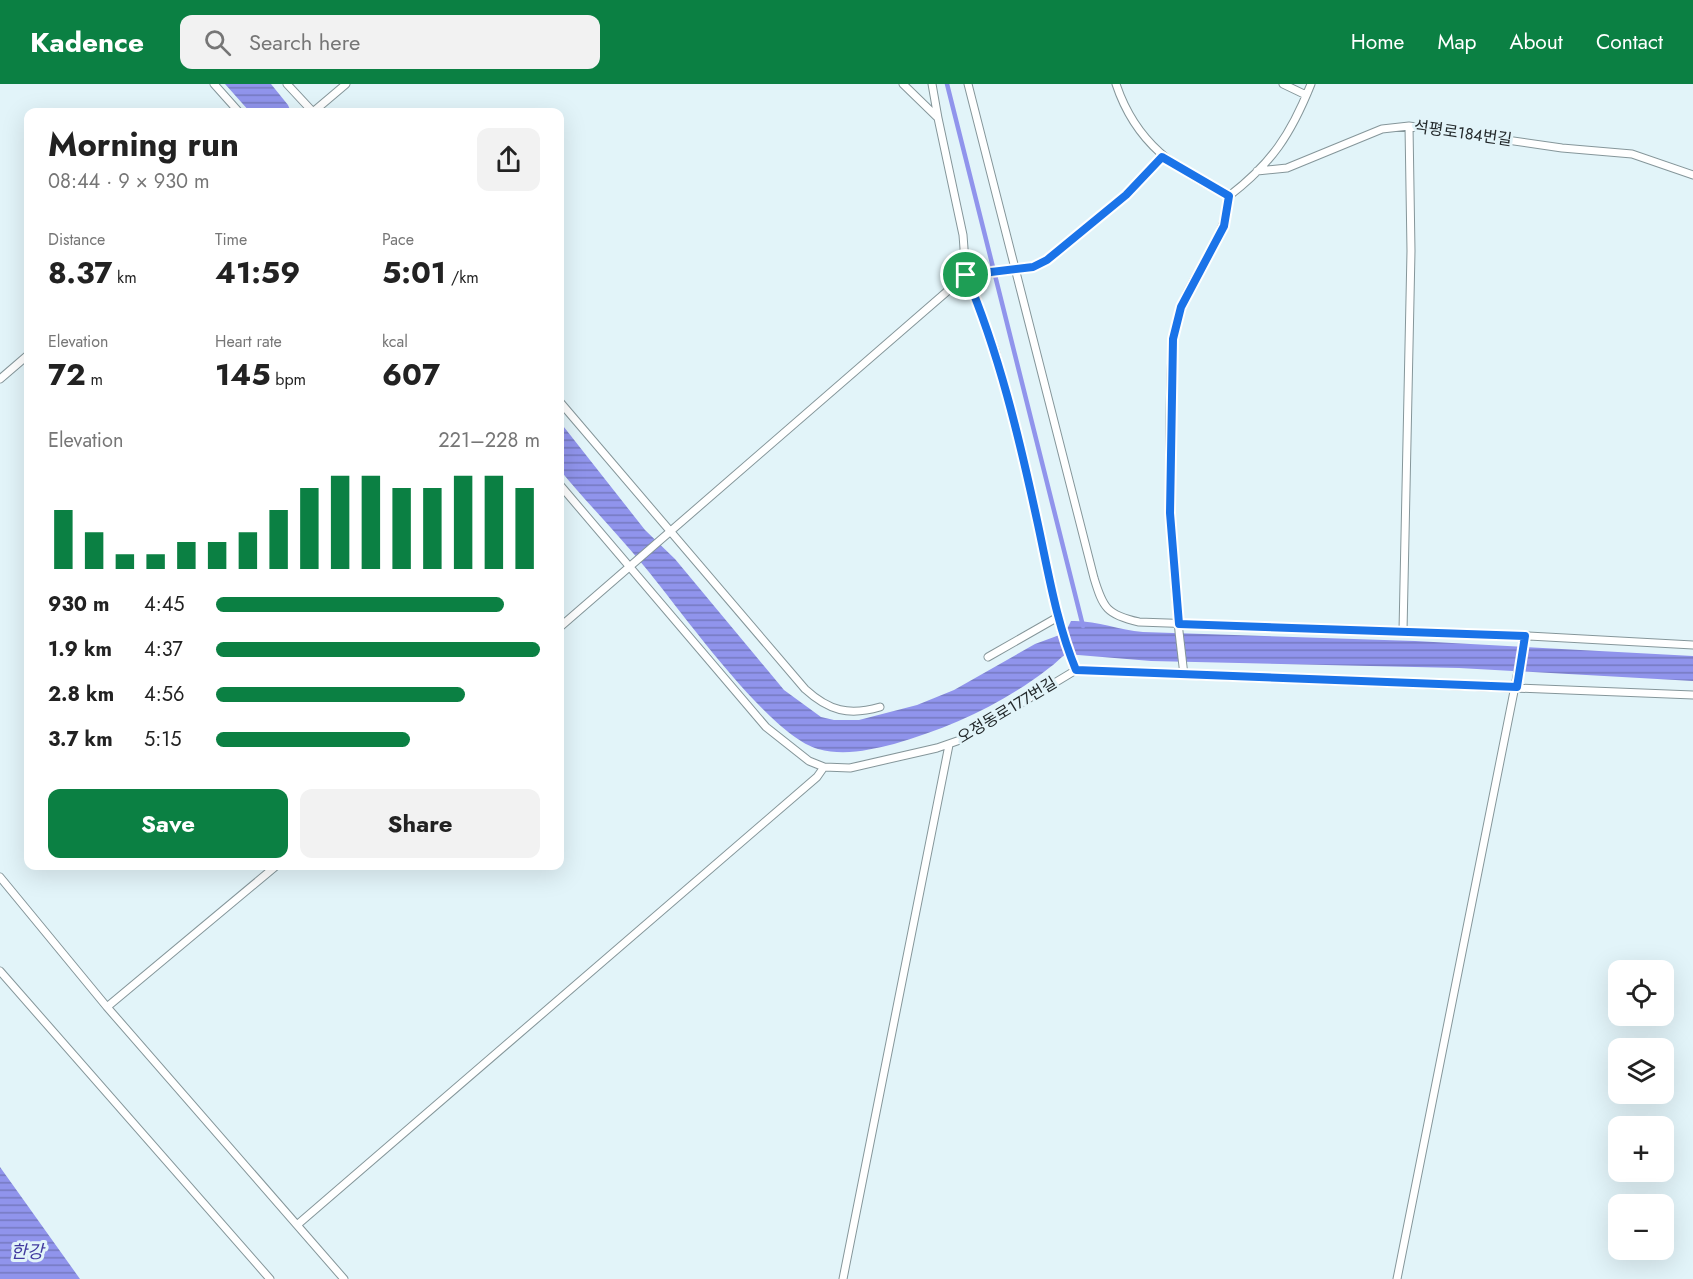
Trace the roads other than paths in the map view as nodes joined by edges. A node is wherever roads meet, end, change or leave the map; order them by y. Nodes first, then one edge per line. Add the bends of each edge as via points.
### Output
1 (214, 84) edge
2 (287, 84) edge
3 (346, 84) edge
4 (903, 84) edge
5 (932, 84) edge
6 (968, 84) edge
7 (1116, 84) edge
8 (1283, 84) edge
9 (1311, 84) edge
10 (1306, 95) junction
11 (235, 108) edge
12 (309, 108) edge
13 (318, 108) edge
14 (938, 118) junction
15 (1409, 126) junction
16 (1162, 157) junction
17 (1257, 171) junction
18 (1693, 175) edge
19 (1229, 196) junction
20 (1014, 270) junction
21 (969, 274) junction
22 (24, 358) edge
23 (0, 379) edge
24 (564, 407) edge
25 (564, 490) edge
26 (667, 533) junction
27 (631, 565) junction
28 (1058, 617) junction
29 (564, 624) edge
30 (1179, 626) junction
31 (1403, 631) junction
32 (1525, 639) junction
33 (1693, 645) edge
34 (988, 657) dead end
35 (1075, 667) junction
36 (1184, 672) junction
37 (1517, 684) junction
38 (1693, 695) edge
39 (880, 707) dead end
40 (949, 745) junction
41 (824, 767) junction
42 (271, 870) edge
43 (0, 877) edge
44 (0, 971) edge
45 (107, 1007) junction
46 (297, 1225) junction
47 (270, 1279) edge
48 (344, 1279) edge
49 (843, 1279) edge
50 (1397, 1279) edge

1 - 11 lane
2 - 12 lane
3 - 13 lane
4 - 14 lane
5 - 14 lane
6 - 20 lane
7 - 16 lane via 1133,121
8 - 10 lane
9 - 10 lane
10 - 17 lane via 1288,136
14 - 21 lane
15 - 17 lane, 석평로184번길 via 1382,129 1287,168
15 - 18 lane, 석평로184번길 via 1632,154
15 - 31 lane via 1411,251
16 - 19 lane
16 - 20 lane via 1126,195 1047,260
17 - 19 lane
19 - 30 lane via 1224,226 1181,307 1173,339 1170,513
20 - 21 lane
20 - 30 lane via 1100,596 1113,615
21 - 26 lane
21 - 28 lane via 1027,473
22 - 23 lane
24 - 26 lane
25 - 27 lane
26 - 27 lane
26 - 39 lane via 812,695 843,712
27 - 29 lane
27 - 41 lane via 766,727 795,752
28 - 34 lane
28 - 35 lane
30 - 31 lane
30 - 36 lane
31 - 32 lane
32 - 33 lane
32 - 37 lane
35 - 36 lane, 오정동로177번길
35 - 40 lane, 오정동로177번길 via 976,732
36 - 37 lane, 오정동로177번길
37 - 38 lane, 오정동로177번길
37 - 50 lane
40 - 41 lane, 오정동로177번길 via 862,766
40 - 49 lane
41 - 46 lane
42 - 45 lane
43 - 45 lane
44 - 47 lane
45 - 46 lane
46 - 48 lane

